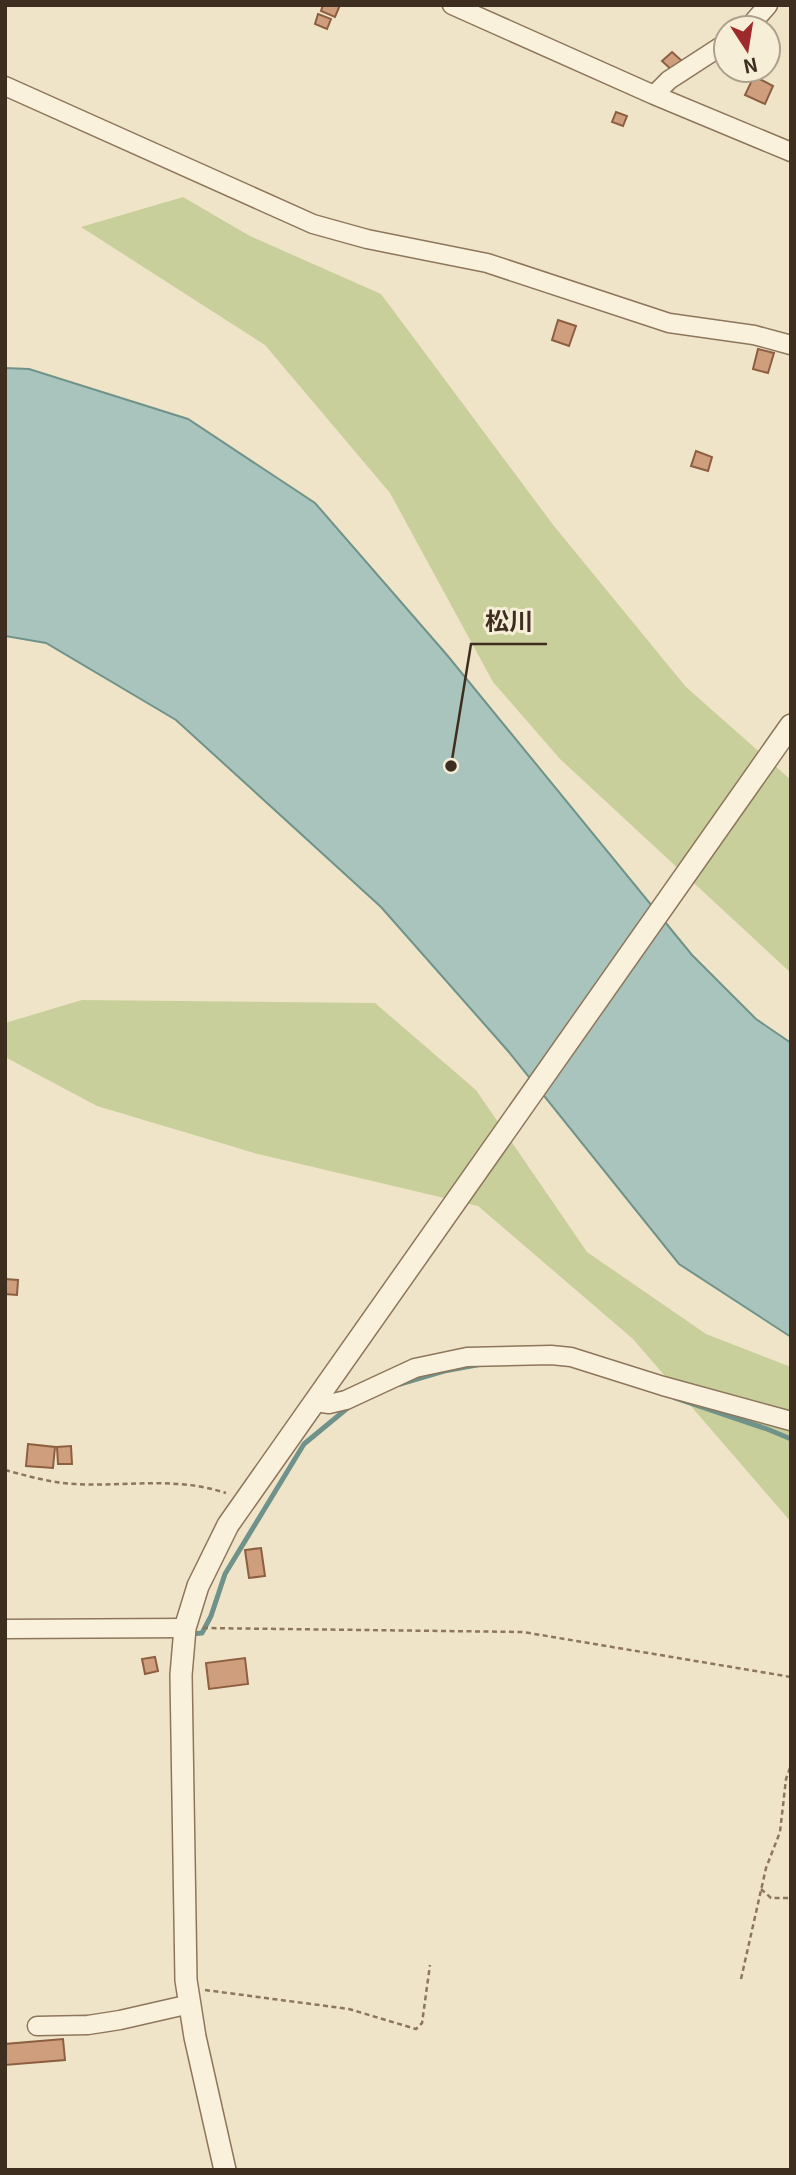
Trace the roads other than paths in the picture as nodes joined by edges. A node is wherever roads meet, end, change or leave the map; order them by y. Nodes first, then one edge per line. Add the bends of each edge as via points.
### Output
1 (452, 5) edge
2 (712, 52) edge
3 (5, 86) edge
4 (654, 95) junction
5 (791, 152) edge
6 (791, 345) edge
7 (790, 727) edge
8 (314, 1402) junction
9 (791, 1421) edge
10 (185, 1628) junction
11 (5, 1629) edge
12 (189, 1997) junction
13 (37, 2026) dead end
14 (225, 2170) edge

1 - 4 street
2 - 4 street
3 - 6 street via 313,224 487,263 676,325
4 - 5 street
7 - 8 street
8 - 9 street via 329,1404 415,1368 467,1357 551,1355
8 - 10 street via 228,1525 198,1586
10 - 11 street
10 - 12 street via 180,1675
12 - 13 street via 109,2022
12 - 14 street

